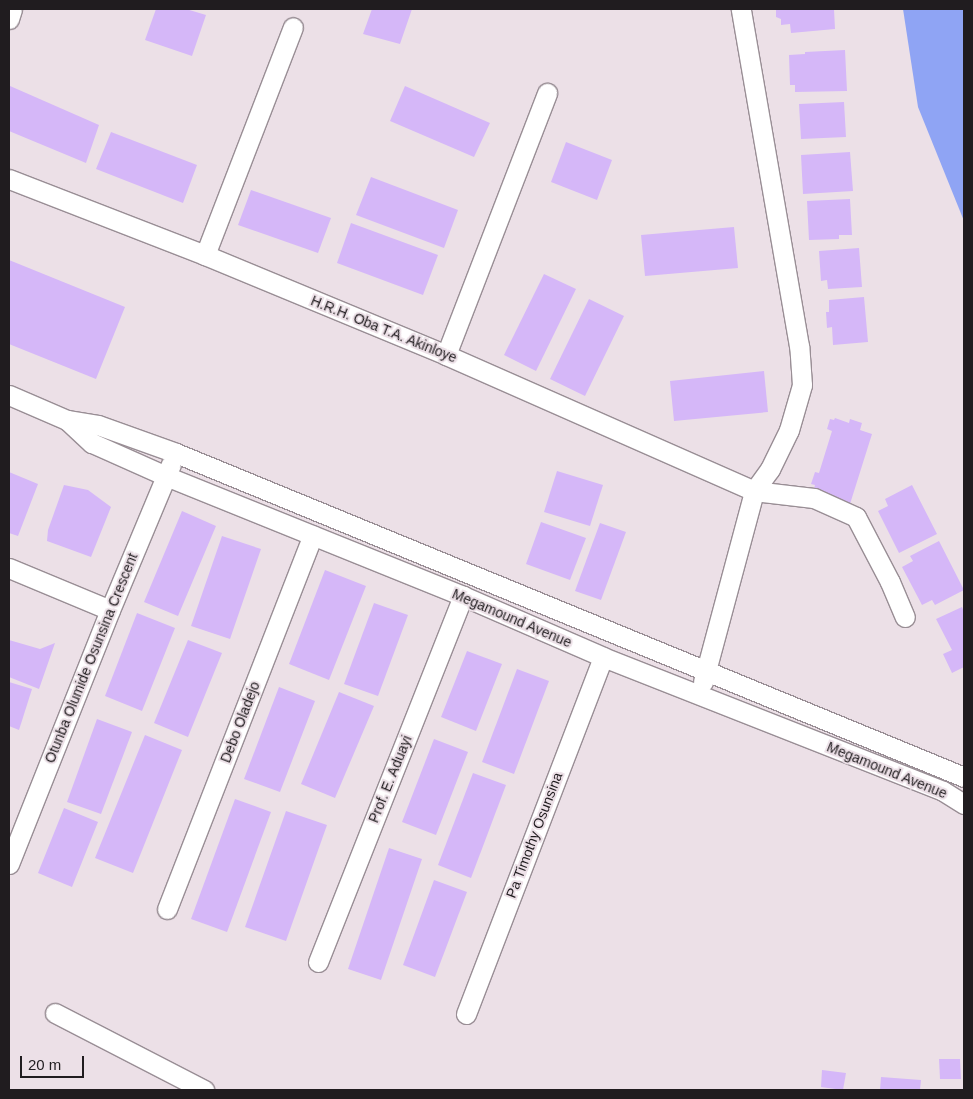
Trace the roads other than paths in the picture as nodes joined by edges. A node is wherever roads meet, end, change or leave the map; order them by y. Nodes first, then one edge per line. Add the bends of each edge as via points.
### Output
1 (12, 9) edge
2 (741, 9) edge
3 (9, 19) edge
4 (293, 27) dead end
5 (547, 92) dead end
6 (9, 179) edge
7 (205, 256) junction
8 (446, 355) junction
9 (9, 395) edge
10 (67, 420) junction
11 (176, 453) junction
12 (166, 476) junction
13 (754, 491) junction
14 (313, 535) junction
15 (9, 568) edge
16 (463, 596) junction
17 (110, 610) junction
18 (905, 617) dead end
19 (603, 657) junction
20 (706, 670) junction
21 (699, 695) junction
22 (964, 777) edge
23 (964, 804) edge
24 (9, 864) edge
25 (167, 909) dead end
26 (318, 962) dead end
27 (55, 1013) dead end
28 (466, 1014) dead end
29 (204, 1090) edge

1 - 3 street
2 - 13 street via 799,346 802,386 789,430 770,469
4 - 7 street
5 - 8 street
6 - 7 street, H.R.H. Oba T.A. Akinloye
7 - 8 street, H.R.H. Oba T.A. Akinloye
8 - 13 street, H.R.H. Oba T.A. Akinloye
9 - 10 street, Megamound Avenue
10 - 11 street, Megamound Avenue via 98,425
10 - 12 street, Megamound Avenue via 92,444
11 - 12 street, Otunba Olumide Osunsina Crescent
11 - 20 street, Megamound Avenue
12 - 14 street, Megamound Avenue
12 - 17 street, Otunba Olumide Osunsina Crescent
13 - 18 street, H.R.H. Oba T.A. Akinloye via 814,498 856,517
13 - 20 street
14 - 16 street, Megamound Avenue
14 - 25 street, Debo Oladejo
15 - 17 street
16 - 19 street, Megamound Avenue
16 - 26 street, Prof. E. Aduayi
17 - 24 street, Otunba Olumide Osunsina Crescent
19 - 21 street, Megamound Avenue
19 - 28 street, Pa Timothy Osunsina
20 - 21 street
20 - 22 street, Megamound Avenue
21 - 23 street, Megamound Avenue via 943,791
27 - 29 street

